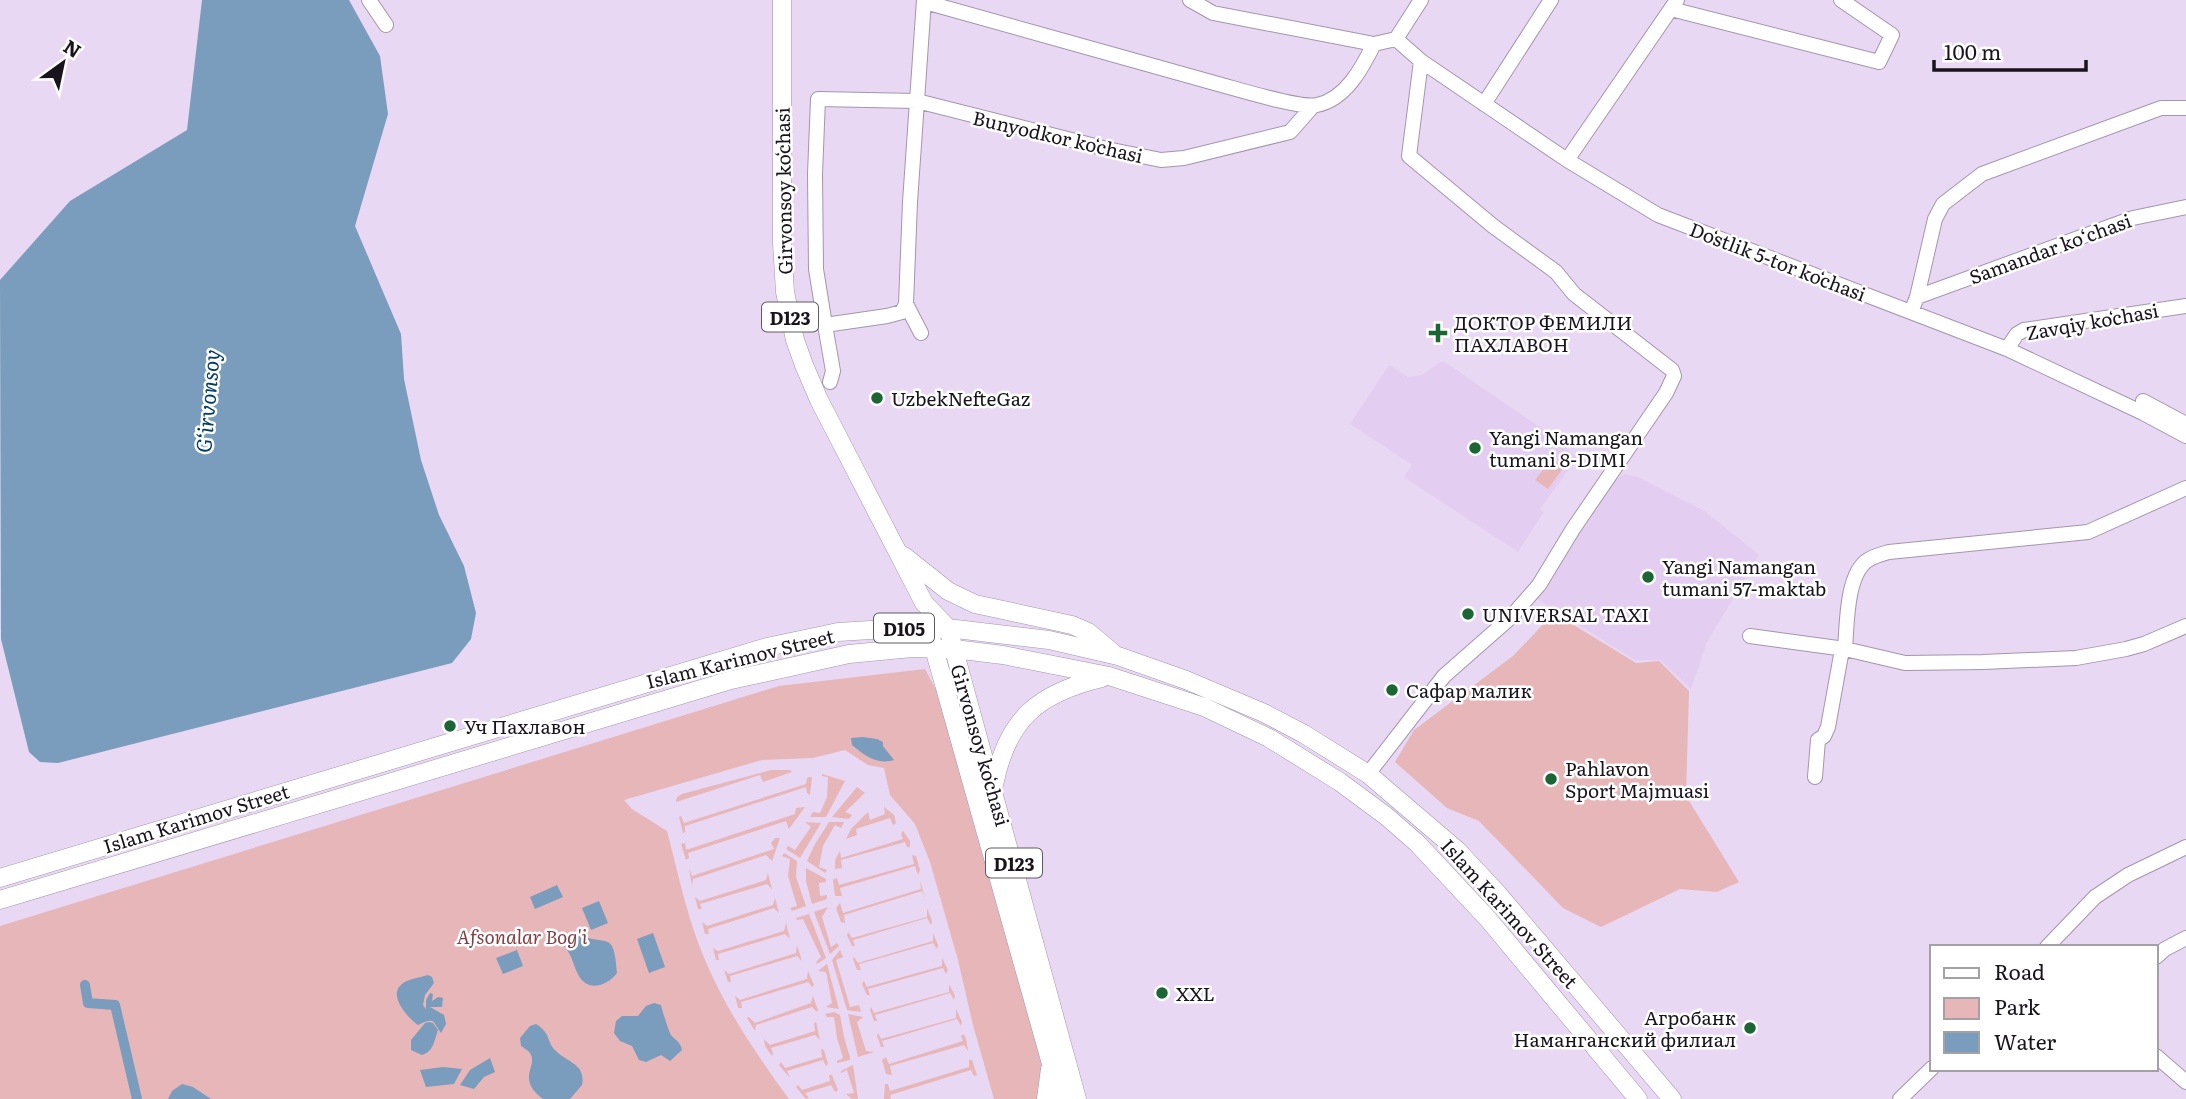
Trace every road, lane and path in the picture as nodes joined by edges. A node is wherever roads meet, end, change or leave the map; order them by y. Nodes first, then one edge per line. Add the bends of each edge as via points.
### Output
1 (369, 0) edge
2 (782, 0) edge
3 (1190, 0) edge
4 (1421, 0) edge
5 (1551, 0) edge
6 (1841, 0) edge
7 (925, 1) edge
8 (1674, 4) edge
9 (386, 25) dead end
10 (1396, 39) junction
11 (1374, 44) junction
12 (1421, 61) junction
13 (916, 101) junction
14 (1484, 104) junction
15 (1312, 106) junction
16 (2186, 108) edge
17 (1567, 160) junction
18 (2186, 207) edge
19 (1917, 297) junction
20 (906, 304) junction
21 (2186, 306) edge
22 (1910, 312) junction
23 (825, 325) junction
24 (921, 333) dead end
25 (2007, 349) junction
26 (831, 382) dead end
27 (2143, 401) dead end
28 (2186, 424) edge
29 (2186, 436) edge
30 (2186, 488) edge
31 (895, 548) junction
32 (924, 604) junction
33 (2186, 626) edge
34 (927, 628) junction
35 (948, 628) junction
36 (1750, 636) dead end
37 (934, 648) junction
38 (954, 649) junction
39 (1845, 649) junction
40 (1118, 656) junction
41 (1109, 676) junction
42 (1368, 774) junction
43 (1815, 777) dead end
44 (994, 789) junction
45 (2186, 847) edge
46 (0, 878) edge
47 (0, 900) edge
48 (2186, 938) edge
49 (2049, 945) edge
50 (2158, 955) edge
51 (1571, 982) junction
52 (1552, 998) junction
53 (2158, 1057) edge
54 (1052, 1062) junction
55 (1930, 1070) edge
56 (2184, 1076) edge
57 (1046, 1099) edge
58 (1061, 1099) edge
59 (1077, 1099) edge
60 (1638, 1099) edge
61 (1672, 1099) edge
62 (1900, 1099) edge

1 - 9 street
2 - 31 main road, Girvonsoy koʻchasi / D123 via 785,292 799,353 814,389
3 - 11 street via 1213,13
4 - 10 street
5 - 14 street
6 - 8 street via 1892,35 1879,62
7 - 13 street
7 - 15 street via 1254,94
8 - 17 street
10 - 11 street
10 - 12 street, Doʻstlik 5-tor koʻchasi
11 - 15 street, Bunyodkor koʻchasi via 1360,71 1340,93
12 - 14 street, Doʻstlik 5-tor koʻchasi
12 - 42 street via 1409,156 1556,272 1574,294 1674,376 1539,585 1510,618 1444,676
13 - 15 street, Bunyodkor koʻchasi via 1161,160 1290,132
13 - 20 street
13 - 23 street, Bunyodkor koʻchasi via 818,99 816,269
14 - 17 street, Doʻstlik 5-tor koʻchasi
16 - 19 street via 2161,108 1982,174 1943,204 1935,219
17 - 22 street, Doʻstlik 5-tor koʻchasi via 1658,215
18 - 19 street, Samandar ko‘chasi via 2133,218
19 - 22 street
20 - 23 street via 902,312 887,316
20 - 24 street
21 - 25 street, Zavqiy koʻchasi via 2024,330
22 - 25 street, Doʻstlik 5-tor koʻchasi
23 - 26 street, Bunyodkor koʻchasi
25 - 29 street, Doʻstlik 5-tor koʻchasi
27 - 28 street
30 - 39 street via 2088,532 1889,552 1869,559 1860,567 1851,591
31 - 32 main road, Girvonsoy koʻchasi / D123
31 - 40 main road via 948,592 975,604 1072,625
32 - 34 main road, Girvonsoy koʻchasi / D123
32 - 35 main road, Girvonsoy koʻchasi / D123
33 - 39 street via 2144,644 2076,658 1905,663
34 - 35 main road, Islam Karimov Street / D105
34 - 37 main road, D123
34 - 46 main road, Islam Karimov Street / D105 via 838,632 767,647 452,735
35 - 38 main road, Girvonsoy koʻchasi / D123
35 - 40 main road, Islam Karimov Street / D105 via 1049,640
36 - 39 street
37 - 38 main road, Islam Karimov Street / D105
37 - 47 main road, Islam Karimov Street / D105 via 849,654 731,680
37 - 54 main road, Girvonsoy koʻchasi / D123
38 - 41 main road, Islam Karimov Street / D105
38 - 44 main road, Girvonsoy koʻchasi / D123
39 - 43 street via 1840,655 1828,727 1818,740
40 - 42 main road, Islam Karimov Street / D105 via 1264,713
41 - 44 main road via 1058,692 1023,717 1002,753
41 - 52 main road, Islam Karimov Street / D105 via 1204,708 1269,738 1340,782 1396,825 1457,884
42 - 51 main road, Islam Karimov Street / D105 via 1457,850
44 - 59 main road, Girvonsoy koʻchasi / D123
45 - 49 street via 2095,897
48 - 50 street
51 - 52 main road
51 - 61 main road, Islam Karimov Street / D105
52 - 60 main road, Islam Karimov Street / D105
53 - 56 street
54 - 57 main road
54 - 58 main road, Girvonsoy koʻchasi / D123
55 - 62 street

